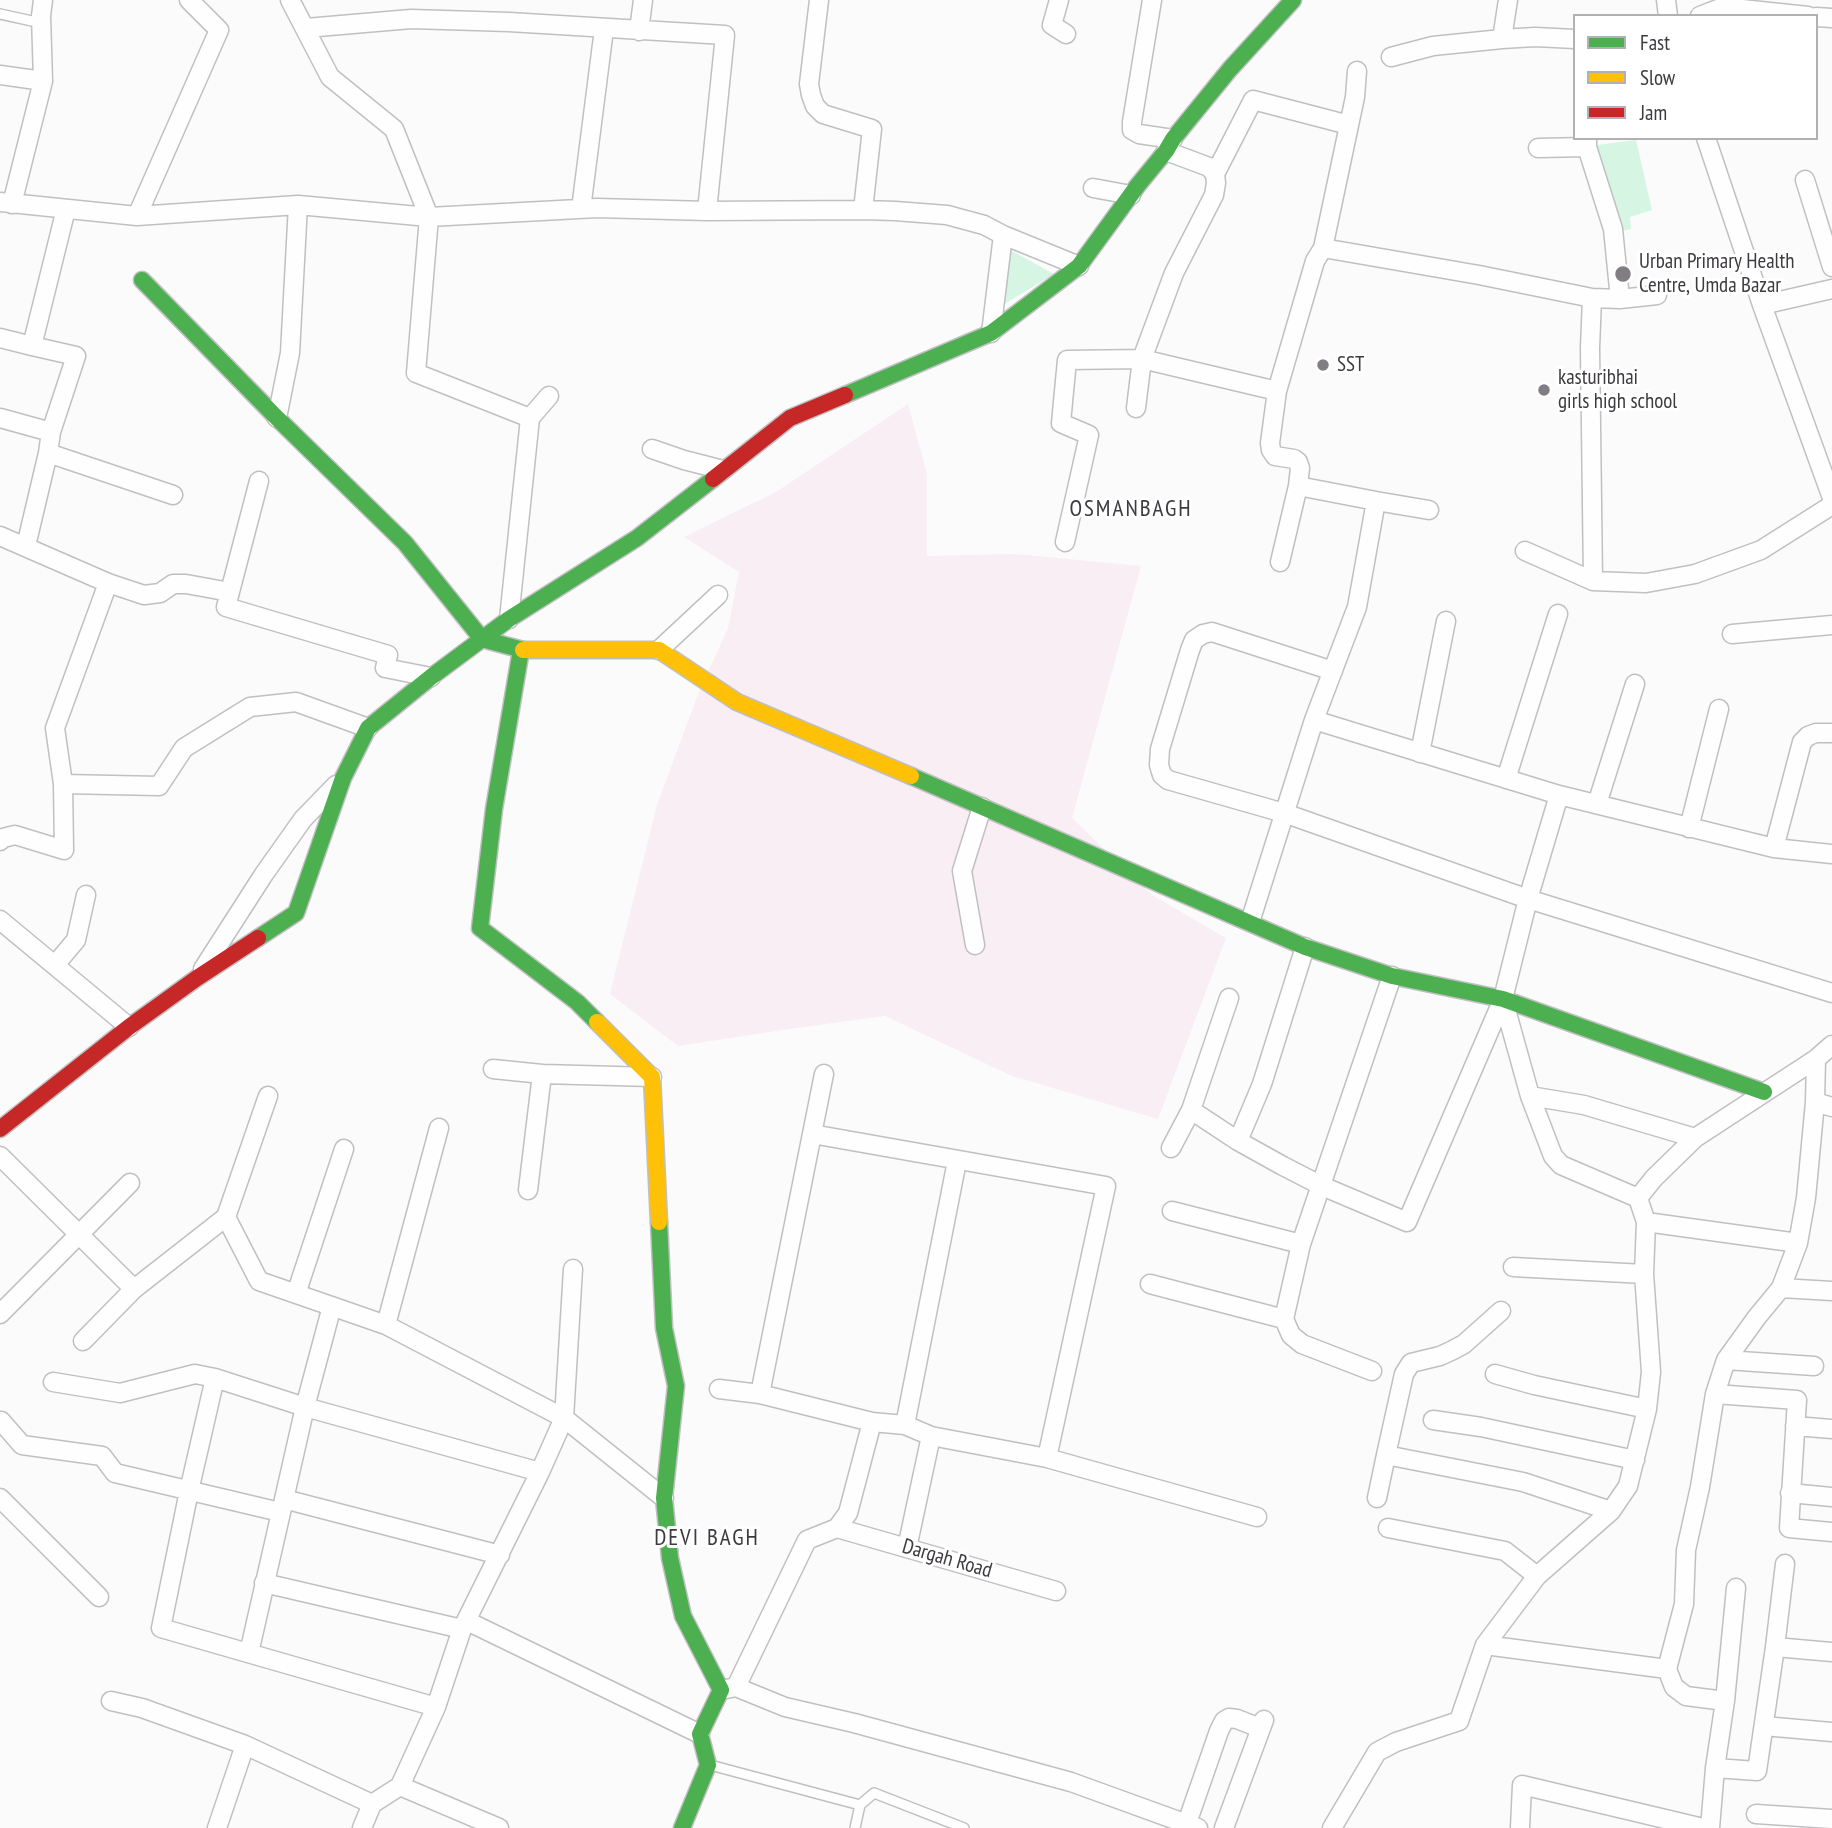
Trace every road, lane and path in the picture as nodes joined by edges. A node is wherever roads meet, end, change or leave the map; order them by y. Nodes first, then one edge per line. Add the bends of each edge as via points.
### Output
1 (43, 0) edge
2 (190, 0) edge
3 (290, 0) edge
4 (643, 0) edge
5 (819, 0) edge
6 (1059, 0) edge
7 (1152, 0) edge
8 (1293, 0) edge
9 (1508, 0) edge
10 (0, 14) edge
11 (1705, 14) edge
12 (1789, 14) edge
13 (32, 21) dead end
14 (306, 28) junction
15 (604, 29) junction
16 (639, 31) junction
17 (1066, 33) dead end
18 (1502, 39) junction
19 (1573, 39) edge
20 (1391, 57) dead end
21 (1357, 72) dead end
22 (0, 75) edge
23 (43, 81) junction
24 (1349, 125) junction
25 (1707, 140) edge
26 (1587, 143) edge
27 (1170, 145) junction
28 (1538, 148) dead end
29 (1215, 174) junction
30 (1805, 180) dead end
31 (1093, 188) dead end
32 (1131, 195) junction
33 (6, 203) edge
34 (298, 205) junction
35 (66, 209) junction
36 (581, 209) junction
37 (863, 210) junction
38 (707, 211) junction
39 (137, 216) junction
40 (429, 217) junction
41 (1003, 235) junction
42 (1323, 248) junction
43 (1079, 266) junction
44 (1832, 267) edge
45 (142, 280) dead end
46 (1832, 289) edge
47 (1657, 295) dead end
48 (1592, 298) junction
49 (1620, 299) junction
50 (1762, 305) junction
51 (991, 332) junction
52 (0, 338) edge
53 (32, 346) junction
54 (1142, 359) junction
55 (1277, 391) junction
56 (549, 396) dead end
57 (1136, 408) dead end
58 (0, 418) edge
59 (277, 418) junction
60 (530, 418) junction
61 (51, 432) junction
62 (652, 449) dead end
63 (48, 453) junction
64 (723, 470) junction
65 (259, 481) dead end
66 (1298, 486) junction
67 (173, 495) dead end
68 (1832, 498) edge
69 (1376, 502) junction
70 (1832, 505) edge
71 (1429, 510) dead end
72 (0, 536) edge
73 (1065, 542) dead end
74 (26, 546) junction
75 (1525, 551) dead end
76 (1280, 562) dead end
77 (1593, 581) junction
78 (108, 583) junction
79 (230, 592) junction
80 (718, 595) dead end
81 (1558, 614) dead end
82 (509, 619) junction
83 (1446, 621) dead end
84 (1832, 625) edge
85 (1732, 634) dead end
86 (482, 639) junction
87 (521, 650) junction
88 (659, 650) junction
89 (1333, 671) junction
90 (431, 677) junction
91 (1634, 684) dead end
92 (1719, 709) dead end
93 (1314, 720) junction
94 (368, 728) junction
95 (1832, 733) edge
96 (1420, 753) junction
97 (343, 778) junction
98 (1506, 779) junction
99 (63, 784) junction
100 (1559, 795) junction
101 (1597, 804) junction
102 (982, 807) junction
103 (1283, 813) junction
104 (1689, 828) junction
105 (0, 841) edge
106 (1774, 848) junction
107 (1832, 854) edge
108 (86, 895) dead end
109 (1528, 899) junction
110 (0, 920) edge
111 (1250, 922) junction
112 (975, 944) dead end
113 (1305, 947) junction
114 (55, 965) junction
115 (1392, 976) junction
116 (197, 978) junction
117 (1832, 993) edge
118 (1229, 998) dead end
119 (1503, 999) junction
120 (129, 1027) junction
121 (1832, 1045) edge
122 (1816, 1059) junction
123 (493, 1069) dead end
124 (542, 1074) junction
125 (824, 1074) dead end
126 (652, 1077) junction
127 (1765, 1092) junction
128 (268, 1096) dead end
129 (1530, 1096) junction
130 (1823, 1105) edge
131 (1191, 1110) junction
132 (439, 1128) dead end
133 (0, 1129) edge
134 (812, 1134) junction
135 (1695, 1138) junction
136 (1238, 1141) junction
137 (1171, 1148) dead end
138 (344, 1149) dead end
139 (0, 1156) edge
140 (957, 1161) junction
141 (130, 1183) dead end
142 (1322, 1186) junction
143 (528, 1190) dead end
144 (1637, 1198) junction
145 (1172, 1212) dead end
146 (226, 1217) junction
147 (1646, 1222) junction
148 (78, 1234) junction
149 (1798, 1243) junction
150 (1301, 1244) junction
151 (1513, 1267) dead end
152 (573, 1269) dead end
153 (1644, 1274) junction
154 (1150, 1284) dead end
155 (1781, 1288) junction
156 (134, 1289) junction
157 (1832, 1291) edge
158 (296, 1294) junction
159 (332, 1306) junction
160 (1501, 1311) dead end
161 (0, 1314) edge
162 (1284, 1319) junction
163 (386, 1325) junction
164 (83, 1341) dead end
165 (1726, 1360) junction
166 (1814, 1366) dead end
167 (1372, 1371) dead end
168 (1495, 1374) dead end
169 (215, 1378) junction
170 (53, 1382) dead end
171 (719, 1389) dead end
172 (760, 1394) junction
173 (1715, 1394) junction
174 (305, 1408) junction
175 (1647, 1409) junction
176 (564, 1418) junction
177 (1433, 1420) dead end
178 (872, 1422) junction
179 (0, 1423) edge
180 (905, 1424) junction
181 (1795, 1426) junction
182 (1832, 1429) edge
183 (932, 1436) junction
184 (1386, 1455) junction
185 (1048, 1458) junction
186 (1635, 1460) junction
187 (540, 1472) junction
188 (189, 1491) junction
189 (1790, 1493) junction
190 (1832, 1497) edge
191 (664, 1498) junction
192 (1377, 1498) dead end
193 (0, 1499) edge
194 (282, 1506) junction
195 (1611, 1511) junction
196 (1256, 1517) dead end
197 (837, 1528) junction
198 (1388, 1528) dead end
199 (1832, 1532) edge
200 (907, 1548) junction
201 (500, 1555) junction
202 (1785, 1564) dead end
203 (1537, 1576) junction
204 (264, 1583) junction
205 (1736, 1588) dead end
206 (1056, 1591) dead end
207 (99, 1597) dead end
208 (464, 1625) junction
209 (1485, 1644) junction
210 (1775, 1647) junction
211 (1832, 1652) edge
212 (249, 1653) junction
213 (1667, 1669) junction
214 (728, 1688) junction
215 (111, 1700) dead end
216 (1725, 1700) junction
217 (436, 1707) junction
218 (1765, 1727) junction
219 (1832, 1732) edge
220 (700, 1734) junction
221 (245, 1745) junction
222 (708, 1765) junction
223 (1715, 1768) junction
224 (400, 1786) junction
225 (372, 1804) junction
226 (860, 1805) junction
227 (1756, 1814) dead end
228 (1832, 1819) edge
229 (471, 1822) edge
230 (1193, 1826) edge
231 (217, 1828) edge
232 (362, 1828) edge
233 (499, 1828) edge
234 (682, 1828) edge
235 (855, 1828) edge
236 (964, 1828) edge
237 (1224, 1828) edge
238 (1332, 1828) edge
239 (1520, 1828) edge
240 (1703, 1828) edge
241 (1710, 1828) edge

1 - 23 street
2 - 39 street via 219,30
3 - 14 street
4 - 16 street
5 - 37 street via 811,95 823,114 872,129
6 - 17 street via 1052,25
7 - 27 street via 1132,130
8 - 27 street
9 - 18 street
10 - 13 lane
11 - 12 street via 1723,7
14 - 15 street via 411,19
14 - 40 street via 330,77 394,130
15 - 16 street
15 - 36 street
16 - 38 street via 725,36
18 - 19 street
18 - 20 street via 1433,46
21 - 24 street
22 - 23 street
23 - 33 street
24 - 29 street via 1253,100
24 - 42 street
25 - 50 street
26 - 28 street
26 - 49 street via 1612,229
27 - 29 street
27 - 32 street
29 - 54 street via 1214,195 1174,273
30 - 44 street
31 - 32 street
32 - 43 street
33 - 35 street
34 - 39 street
34 - 40 street
34 - 59 street via 289,353
35 - 39 street
35 - 53 street
36 - 38 street
36 - 40 street
37 - 38 street
37 - 41 street via 947,215
40 - 60 street via 416,373
41 - 43 street
41 - 51 street
42 - 48 street
42 - 55 street via 1315,261
43 - 51 street
45 - 59 street
46 - 50 street
47 - 49 street
48 - 49 street
48 - 77 street
50 - 68 street
51 - 64 street via 790,418
52 - 53 street
53 - 61 street via 76,356
54 - 55 street
54 - 57 street
54 - 73 street via 1067,360 1061,423 1089,435
55 - 66 street via 1271,450 1275,456 1298,462
56 - 60 street
58 - 61 street
59 - 86 street via 405,543
60 - 82 street
61 - 63 street
62 - 64 street
63 - 67 street
63 - 74 street
64 - 82 street via 637,538
65 - 79 street
66 - 69 street
66 - 76 street
69 - 71 street
69 - 89 street via 1357,607
70 - 77 street via 1761,550 1695,574 1646,583
72 - 74 street
74 - 78 street
75 - 77 street
78 - 79 street via 144,595 173,584
78 - 99 street via 55,728
79 - 90 street via 226,607 388,655 384,668
80 - 88 street
81 - 98 street
82 - 86 street
83 - 96 street
84 - 85 street
86 - 87 street
86 - 90 street
87 - 88 street
87 - 126 street via 494,809 480,928 577,1002
88 - 102 street via 737,702
89 - 93 street
89 - 103 street via 1212,632 1194,639 1190,650 1160,749 1162,775
90 - 94 street
91 - 101 street
92 - 104 street
93 - 96 street
93 - 103 street
94 - 97 street
94 - 99 street via 296,702 250,707 184,748 159,786
95 - 106 street via 1816,733 1802,742
96 - 98 street
97 - 116 street via 303,819
97 - 116 street via 296,913
98 - 100 street
99 - 105 street via 64,850 15,835
100 - 101 street
100 - 109 street
101 - 104 street
102 - 111 street
102 - 112 street via 962,871
103 - 109 street
103 - 111 street
104 - 106 street
106 - 107 street
108 - 114 street via 76,940
109 - 117 street
109 - 119 street
110 - 114 street
111 - 113 street
113 - 115 street
113 - 136 street via 1262,1084
114 - 120 street
115 - 119 street
115 - 142 street
116 - 120 street
118 - 131 street
119 - 127 street
119 - 129 street
119 - 142 street via 1407,1222
120 - 133 street
121 - 122 street
122 - 127 street
122 - 130 street
123 - 124 street
124 - 126 street
124 - 143 street
125 - 134 street
126 - 191 street via 664,1328 676,1386
127 - 135 street
128 - 146 street
129 - 135 street via 1584,1105
129 - 144 street via 1553,1156 1561,1165
130 - 149 street
131 - 136 street
131 - 137 street
132 - 163 street
134 - 140 street
134 - 172 street
135 - 144 street
136 - 142 street
138 - 158 street
139 - 148 street
140 - 180 street
140 - 185 street via 1106,1186
141 - 148 street
142 - 150 street
144 - 147 street
145 - 150 street
146 - 156 street
146 - 158 street via 260,1281
147 - 149 street
147 - 153 street
148 - 156 street
148 - 161 street
149 - 155 street
150 - 162 street
151 - 153 street
152 - 176 street
153 - 175 street via 1651,1371
154 - 162 street
155 - 157 street
155 - 165 street
156 - 164 street
158 - 159 street
159 - 163 street
159 - 174 street
160 - 184 street via 1464,1344 1411,1363 1404,1374
162 - 167 street via 1291,1335 1302,1344
163 - 176 street
165 - 166 street
165 - 173 street
168 - 175 street
169 - 170 street via 195,1374 120,1393
169 - 174 street
169 - 188 street
171 - 172 street
172 - 178 street
173 - 181 street via 1797,1400
173 - 213 street via 1686,1550 1684,1604
174 - 187 street
174 - 194 street
175 - 186 street
176 - 187 street
176 - 191 street
177 - 186 street
178 - 180 street
178 - 197 street via 848,1513
179 - 188 street via 22,1445 102,1455 115,1474
180 - 183 street
181 - 182 street
181 - 189 street
183 - 185 street
183 - 200 street
184 - 192 street
184 - 195 street via 1523,1482
185 - 196 street
186 - 195 street via 1628,1486
187 - 201 street
188 - 194 street
188 - 212 street via 161,1628
189 - 190 street
189 - 199 street via 1789,1528
191 - 214 street via 670,1558 683,1616
193 - 207 street
194 - 201 street
194 - 204 street
195 - 203 street
197 - 200 street, Dargah Road
197 - 214 street via 807,1540
198 - 203 street via 1505,1551
200 - 206 street, Dargah Road
201 - 208 street
202 - 210 street
203 - 209 street
204 - 208 street
204 - 212 street
205 - 216 street
208 - 217 street
208 - 220 street
209 - 213 street
209 - 238 street via 1458,1721 1377,1752
210 - 211 street
210 - 218 street
212 - 217 street
213 - 216 street via 1674,1687 1686,1696
214 - 220 street
214 - 230 street via 1071,1782
215 - 221 street
216 - 223 street
217 - 224 street
218 - 219 street
218 - 223 street via 1757,1771
220 - 222 street
221 - 225 street
221 - 231 street
222 - 226 lane
222 - 234 street
223 - 241 street
224 - 225 street
224 - 229 street
225 - 232 street
226 - 235 lane
226 - 236 lane via 874,1793
227 - 228 street
229 - 233 street
230 - 237 street via 1224,1721 1263,1723
239 - 240 street via 1522,1786

